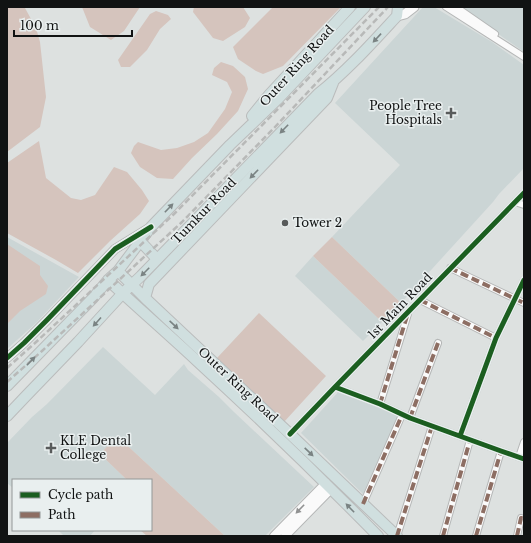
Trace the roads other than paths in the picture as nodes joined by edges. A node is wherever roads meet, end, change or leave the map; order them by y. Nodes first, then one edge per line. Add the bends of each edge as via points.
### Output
1 (350, 7) edge
2 (365, 7) edge
3 (414, 7) edge
4 (446, 7) edge
5 (456, 7) edge
6 (398, 12) edge
7 (522, 56) edge
8 (334, 81) junction
9 (230, 145) junction
10 (524, 193) edge
11 (515, 202) junction
12 (524, 205) edge
13 (151, 227) junction
14 (140, 241) junction
15 (157, 259) junction
16 (450, 268) junction
17 (118, 271) junction
18 (108, 280) junction
19 (524, 280) edge
20 (132, 285) junction
21 (123, 293) junction
22 (145, 298) junction
23 (515, 298) junction
24 (420, 300) junction
25 (524, 303) edge
26 (408, 311) junction
27 (496, 338) junction
28 (438, 343) dead end
29 (7, 358) edge
30 (7, 386) edge
31 (334, 387) junction
32 (380, 404) junction
33 (402, 415) junction
34 (7, 416) edge
35 (410, 418) junction
36 (432, 426) junction
37 (290, 434) junction
38 (460, 436) junction
39 (470, 440) junction
40 (524, 442) edge
41 (500, 451) junction
42 (521, 458) edge
43 (329, 486) junction
44 (363, 504) junction
45 (524, 510) edge
46 (523, 518) edge
47 (274, 536) edge
48 (285, 536) edge
49 (378, 536) edge
50 (397, 536) edge
51 (443, 536) edge
52 (476, 536) edge
53 (517, 536) edge

1 - 9 highway, Outer Ring Road via 269,95
2 - 9 highway
3 - 6 main road via 405,14
4 - 7 street
5 - 7 street via 512,46
6 -> 8 highway, Tumkur Road
8 -> 15 highway, Tumkur Road via 318,94
8 -> 22 highway via 327,98 149,284
13 -> 9 highway
10 - 11 street, 1st Main Road
11 - 12 street
11 - 16 street, 1st Main Road
13 - 14 highway
13 - 29 street via 115,249
14 - 15 highway
14 - 17 highway
15 -> 20 highway, Tumkur Road
16 - 23 street
16 - 24 street, 1st Main Road
17 - 18 highway
17 - 20 highway, Outer Ring Road
18 - 21 highway, Outer Ring Road
30 -> 18 highway
19 - 23 street
20 - 21 highway, Tumkur Road
20 - 22 highway, Outer Ring Road
21 -> 34 highway, Tumkur Road
21 - 43 highway, Outer Ring Road
22 -> 37 highway, Outer Ring Road
23 - 25 street
23 - 27 street
24 - 26 street, 1st Main Road
24 - 27 street
26 - 31 street, 1st Main Road
26 - 32 street
27 - 38 street
28 - 35 street
31 - 32 street
31 - 37 street, 1st Main Road
32 - 33 street
33 - 35 street
33 - 44 street
35 - 36 street
36 - 38 street
36 - 50 street
37 -> 44 highway, Outer Ring Road
38 - 39 street
39 - 41 street
39 - 51 street
40 - 42 street
41 - 42 street
41 - 52 street
43 -> 47 street
43 - 48 street
49 -> 43 highway, Outer Ring Road
44 - 50 highway, Outer Ring Road
45 - 46 street
46 - 53 street

